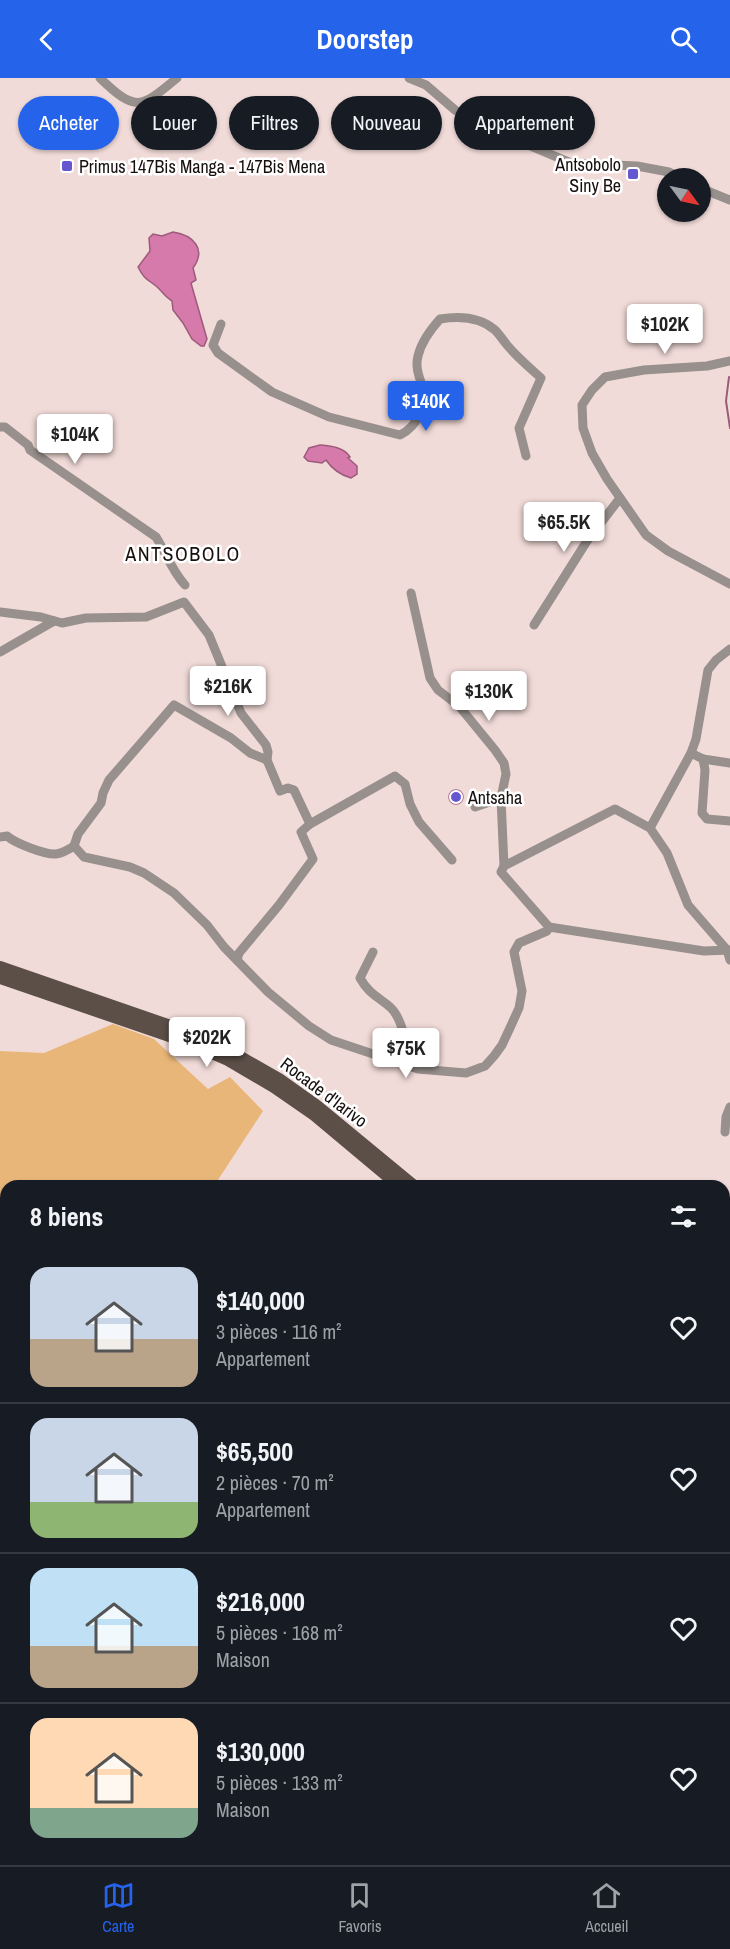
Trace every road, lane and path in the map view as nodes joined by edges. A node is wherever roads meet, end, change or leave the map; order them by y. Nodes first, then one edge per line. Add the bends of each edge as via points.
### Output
1 (100, 78) edge
2 (177, 78) edge
3 (409, 78) edge
4 (657, 170) edge
5 (711, 192) edge
6 (730, 200) edge
7 (221, 324) dead end
8 (730, 361) edge
9 (0, 427) edge
10 (526, 456) dead end
11 (620, 498) junction
12 (730, 584) edge
13 (185, 585) dead end
14 (411, 593) dead end
15 (0, 612) edge
16 (54, 621) junction
17 (534, 625) dead end
18 (730, 649) edge
19 (0, 652) edge
20 (691, 753) junction
21 (703, 759) junction
22 (267, 760) junction
23 (730, 763) edge
24 (501, 798) junction
25 (475, 807) dead end
26 (730, 822) edge
27 (310, 824) junction
28 (650, 828) junction
29 (0, 837) edge
30 (74, 846) junction
31 (452, 860) dead end
32 (504, 866) junction
33 (549, 927) junction
34 (729, 950) edge
35 (373, 951) dead end
36 (237, 960) junction
37 (730, 960) edge
38 (0, 967) edge
39 (0, 978) edge
40 (406, 1065) junction
41 (730, 1107) edge
42 (725, 1132) dead end
43 (392, 1180) edge
44 (407, 1180) edge

1 - 2 street via 119,96 139,103 153,99
3 - 4 street via 426,85 471,121 571,163
5 - 6 street
7 - 10 street via 213,345 218,353 272,392 329,417 400,435 425,410 418,356 433,327 447,318 485,323 542,378 519,428
8 - 11 street via 605,377 592,390 582,405 583,428 592,453
9 - 13 street via 156,537
11 - 12 street via 656,544
11 - 17 street via 587,541
14 - 24 street via 430,678 438,690 459,706 504,763
15 - 16 street
16 - 19 street
16 - 22 street via 146,617 184,602 209,635 241,713 266,745
18 - 20 street via 708,670
20 - 21 street
20 - 28 street
21 - 23 street
21 - 26 street via 702,813 707,819
22 - 27 street via 280,791 294,790
22 - 30 street via 174,705 109,780 101,803
24 - 25 street
24 - 32 street
27 - 31 street via 395,776 405,784 419,822
27 - 36 street via 301,832 313,860 238,953
28 - 32 street via 615,809
28 - 34 street via 668,853 688,905
29 - 30 street via 7,836 54,854
30 - 36 street via 84,857 130,867 174,893
32 - 33 street via 501,872
33 - 34 street via 704,951
33 - 40 street via 547,932 519,943 514,952 522,991 519,1008 502,1045 486,1066 458,1073 418,1070
34 - 37 street
35 - 40 street via 360,978 370,993 396,1015 407,1043
36 - 40 street via 268,992 331,1040
38 - 44 main road, Rocade d'Iarivo via 188,1032 230,1052 279,1078
39 - 43 main road, Rocade d'Iarivo via 228,1060 313,1114
41 - 42 street

